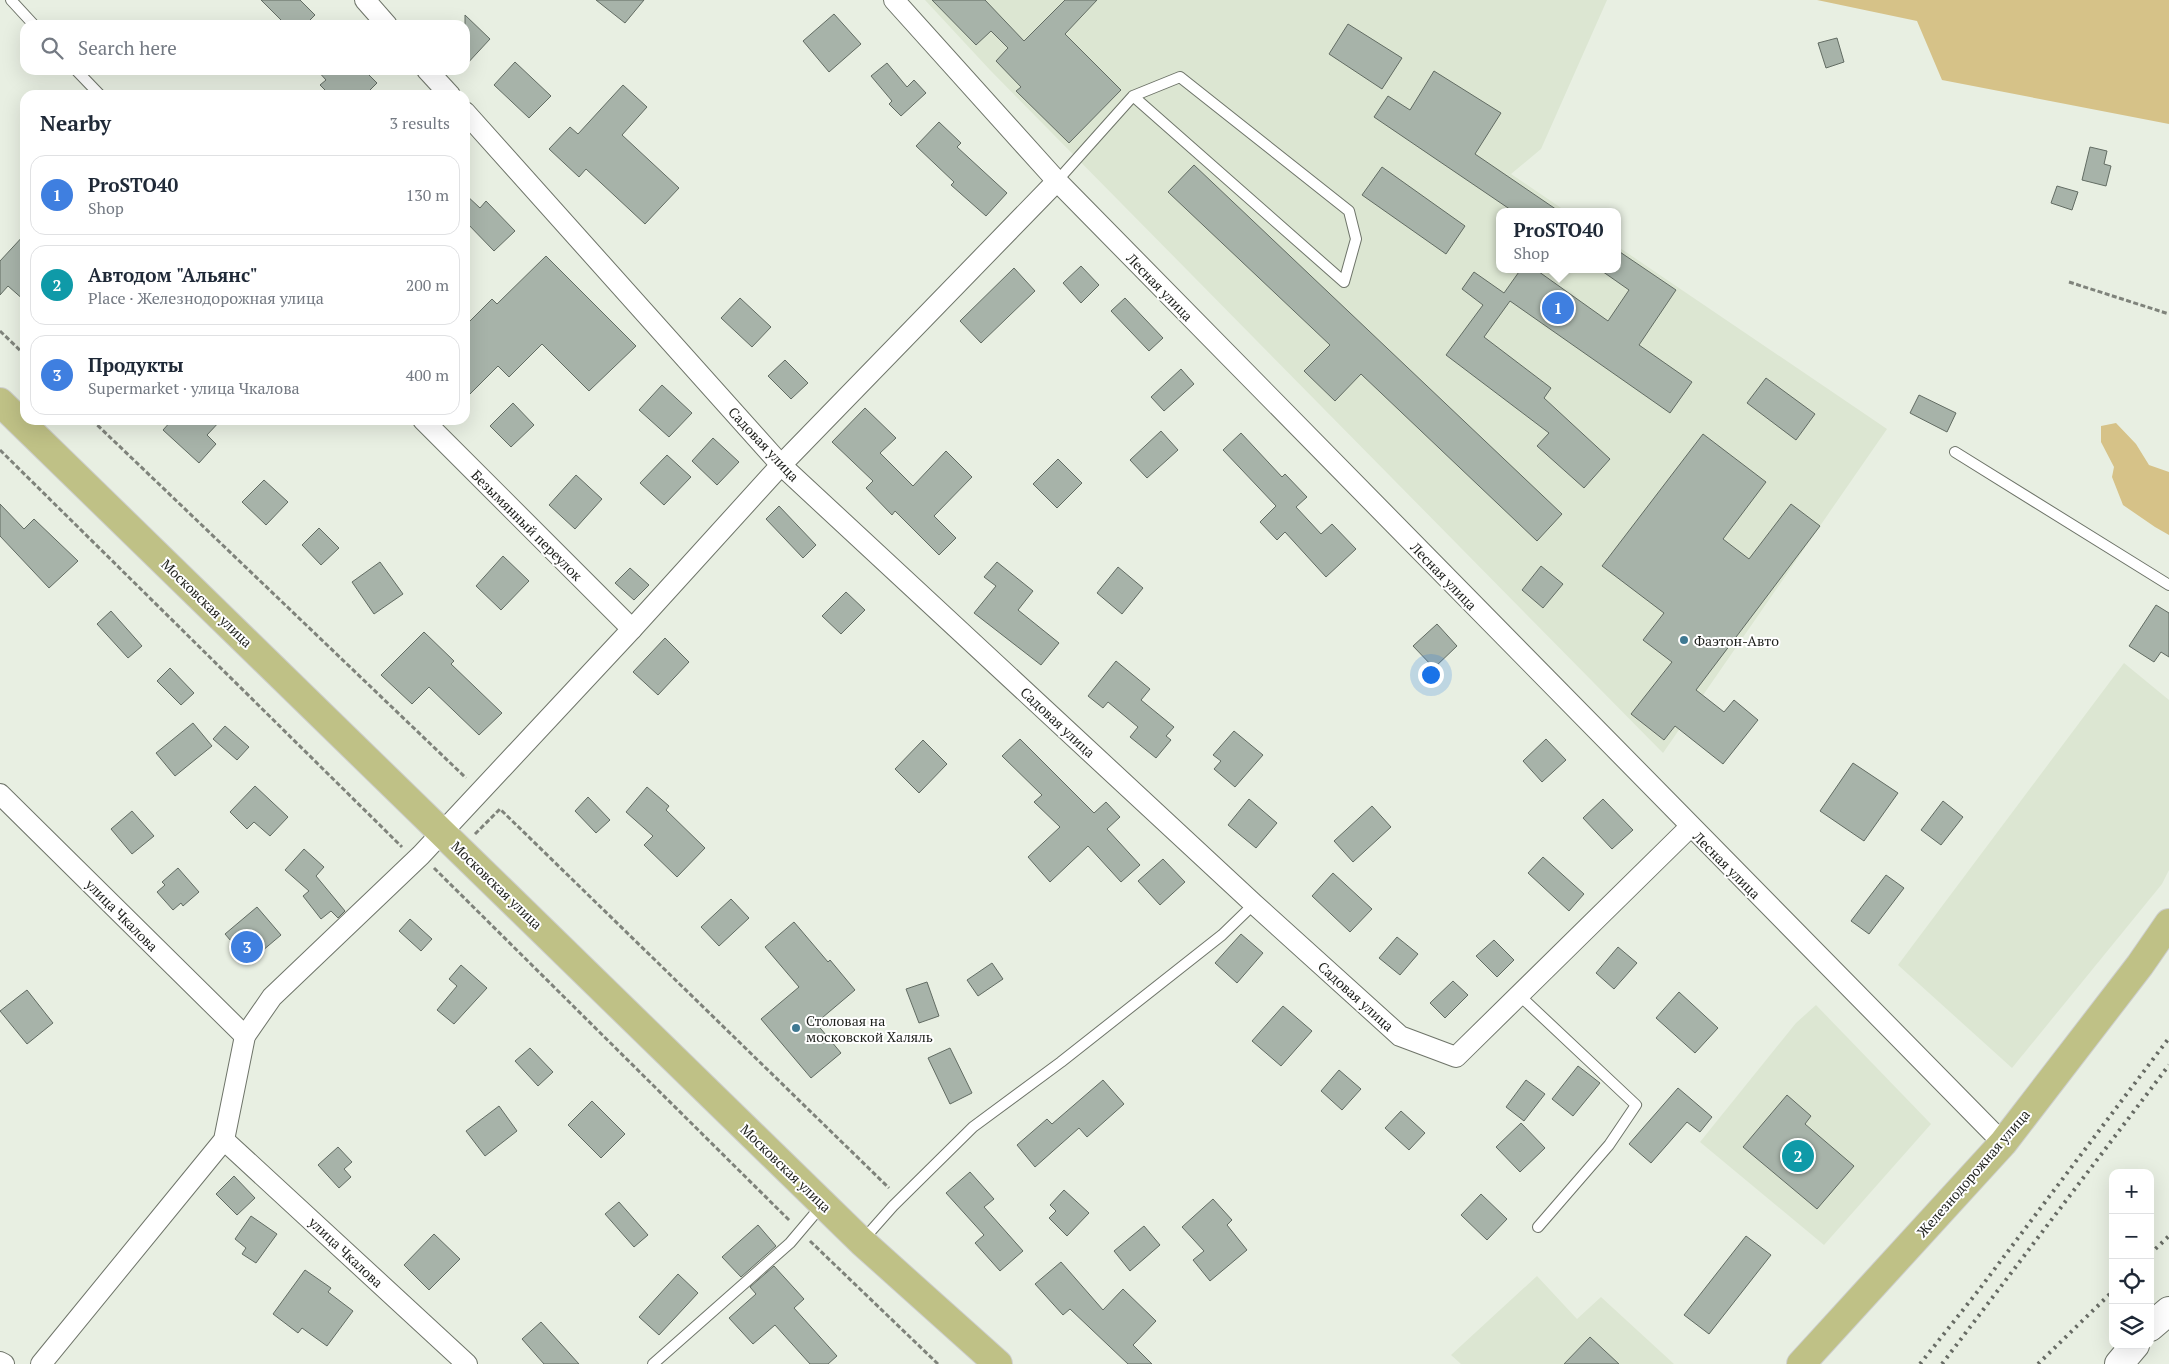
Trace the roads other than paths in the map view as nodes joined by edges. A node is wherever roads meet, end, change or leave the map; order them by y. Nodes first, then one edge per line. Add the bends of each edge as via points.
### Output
1 (11, 0) edge
2 (365, 0) edge
3 (894, 0) edge
4 (29, 20) edge
5 (383, 20) edge
6 (81, 75) edge
7 (432, 75) edge
8 (95, 90) edge
9 (446, 90) edge
10 (1133, 96) junction
11 (470, 118) edge
12 (1057, 181) junction
13 (0, 402) edge
14 (20, 421) edge
15 (24, 425) edge
16 (428, 425) edge
17 (1955, 452) dead end
18 (781, 464) junction
19 (2169, 585) edge
20 (632, 629) junction
21 (0, 794) edge
22 (1690, 827) junction
23 (451, 840) junction
24 (1254, 904) junction
25 (2169, 923) edge
26 (1519, 995) junction
27 (245, 1036) junction
28 (224, 1140) junction
29 (2003, 1143) junction
30 (823, 1204) junction
31 (1538, 1227) dead end
32 (862, 1242) junction
33 (2169, 1312) edge
34 (2154, 1324) edge
35 (2132, 1349) edge
36 (0, 1362) edge
37 (4, 1364) edge
38 (41, 1364) edge
39 (467, 1364) edge
40 (653, 1364) edge
41 (998, 1364) edge
42 (1801, 1364) edge
43 (2119, 1364) edge

1 - 4 lane
2 - 5 street
3 - 12 street, Лесная улица
6 - 8 lane
7 - 9 street
10 - 10 lane via 1180,77 1349,211 1356,239 1344,282
10 - 12 lane
11 - 18 street, Садовая улица
12 - 18 street
12 - 22 street, Лесная улица
13 - 14 main road, Московская улица
15 - 23 main road, Московская улица
16 - 20 street, Безымянный переулок
17 - 19 lane
18 - 20 street
18 - 24 street, Садовая улица
20 - 23 street via 480,791
21 - 27 street, улица Чкалова
22 - 26 street, Садовая улица
22 - 29 street, Лесная улица
23 - 27 street via 421,855 272,997
23 - 30 main road, Московская улица
24 - 26 street, Садовая улица via 1400,1036 1456,1057
24 - 32 lane via 1207,947 973,1127 900,1199
25 - 29 main road, Железнодорожная улица
26 - 31 lane via 1636,1105 1609,1145
27 - 28 street
28 - 38 street
28 - 39 street, улица Чкалова
29 - 42 main road, Железнодорожная улица
30 - 32 main road, Московская улица
30 - 40 lane via 790,1243
32 - 41 main road, Московская улица
33 - 34 street
35 - 43 street
36 - 37 street

